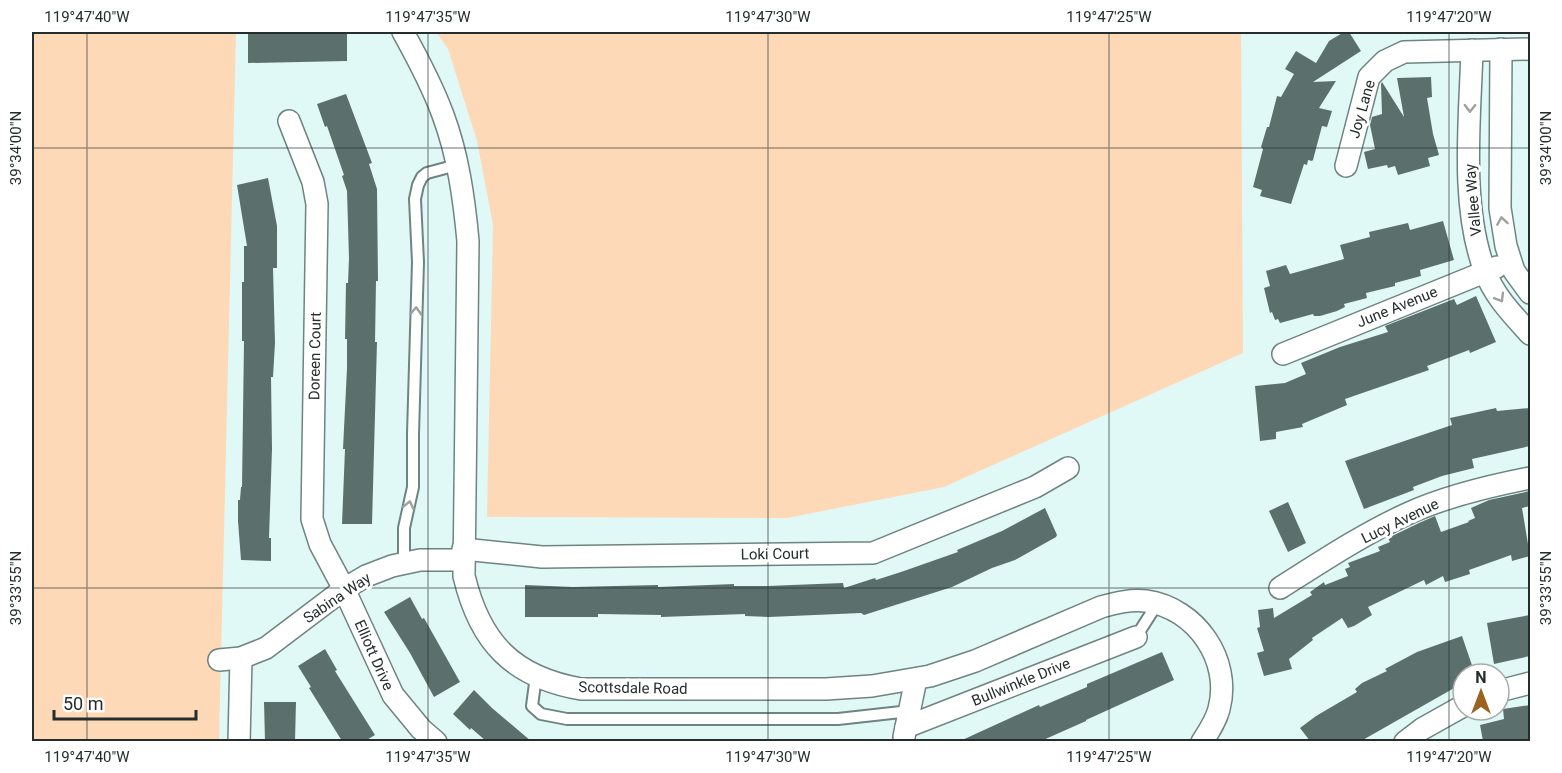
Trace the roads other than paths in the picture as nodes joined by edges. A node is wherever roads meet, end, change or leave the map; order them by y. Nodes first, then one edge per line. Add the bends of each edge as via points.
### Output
1 (403, 32) edge
2 (1501, 49) junction
3 (1530, 49) edge
4 (1472, 50) junction
5 (289, 121) dead end
6 (457, 165) junction
7 (1346, 166) dead end
8 (1511, 261) junction
9 (1485, 271) junction
10 (1530, 293) edge
11 (1530, 334) edge
12 (1284, 354) dead end
13 (1068, 468) dead end
14 (1530, 478) edge
15 (463, 554) junction
16 (404, 563) junction
17 (1280, 588) dead end
18 (344, 589) junction
19 (1157, 604) junction
20 (1136, 637) joint
21 (241, 658) junction
22 (219, 660) dead end
23 (536, 676) junction
24 (916, 679) junction
25 (1530, 683) edge
26 (1511, 688) edge
27 (1451, 713) edge
28 (906, 727) edge
29 (239, 741) edge
30 (436, 741) edge
31 (1202, 741) edge
32 (1405, 741) edge

1 - 6 street, Scottsdale Road via 439,105
2 - 3 street, Joy Lane
2 - 4 street, Joy Lane
8 -> 2 street, Vallee Way via 1500,208
4 - 7 street, Joy Lane via 1404,52 1385,61 1369,76
4 -> 9 street, Vallee Way via 1469,178 1475,235
5 - 18 street, Doreen Court via 313,182 317,204 312,519 320,544
6 - 15 street, Scottsdale Road via 468,241
16 -> 6 lane via 404,528 413,487 418,261 415,199 422,177
8 - 9 street, June Avenue
8 - 10 street, Vallee Way
9 -> 11 street, Vallee Way via 1503,304
9 - 12 street, June Avenue
13 - 15 street, Loki Court via 1035,487 873,553 542,557
14 - 17 street, Lucy Avenue via 1443,500 1406,515
15 - 16 street, Sabina Way
15 - 23 street, Scottsdale Road via 464,576 481,626 515,664
16 - 18 street, Sabina Way via 366,576
18 - 21 street, Sabina Way via 266,648
18 - 30 street, Elliott Drive via 393,696
19 - 20 lane
19 - 24 street, Scottsdale Road via 1123,601 1101,607 975,661
19 - 31 street, Scottsdale Road via 1188,618 1201,631 1220,669 1219,709
20 - 28 street, Bullwinkle Drive
21 - 22 street, Sabina Way
21 - 29 street
23 - 24 street, Scottsdale Road via 581,690 825,689
23 - 28 lane via 532,706 541,714 567,719 837,719
24 - 28 street
25 - 26 street
27 - 32 street

